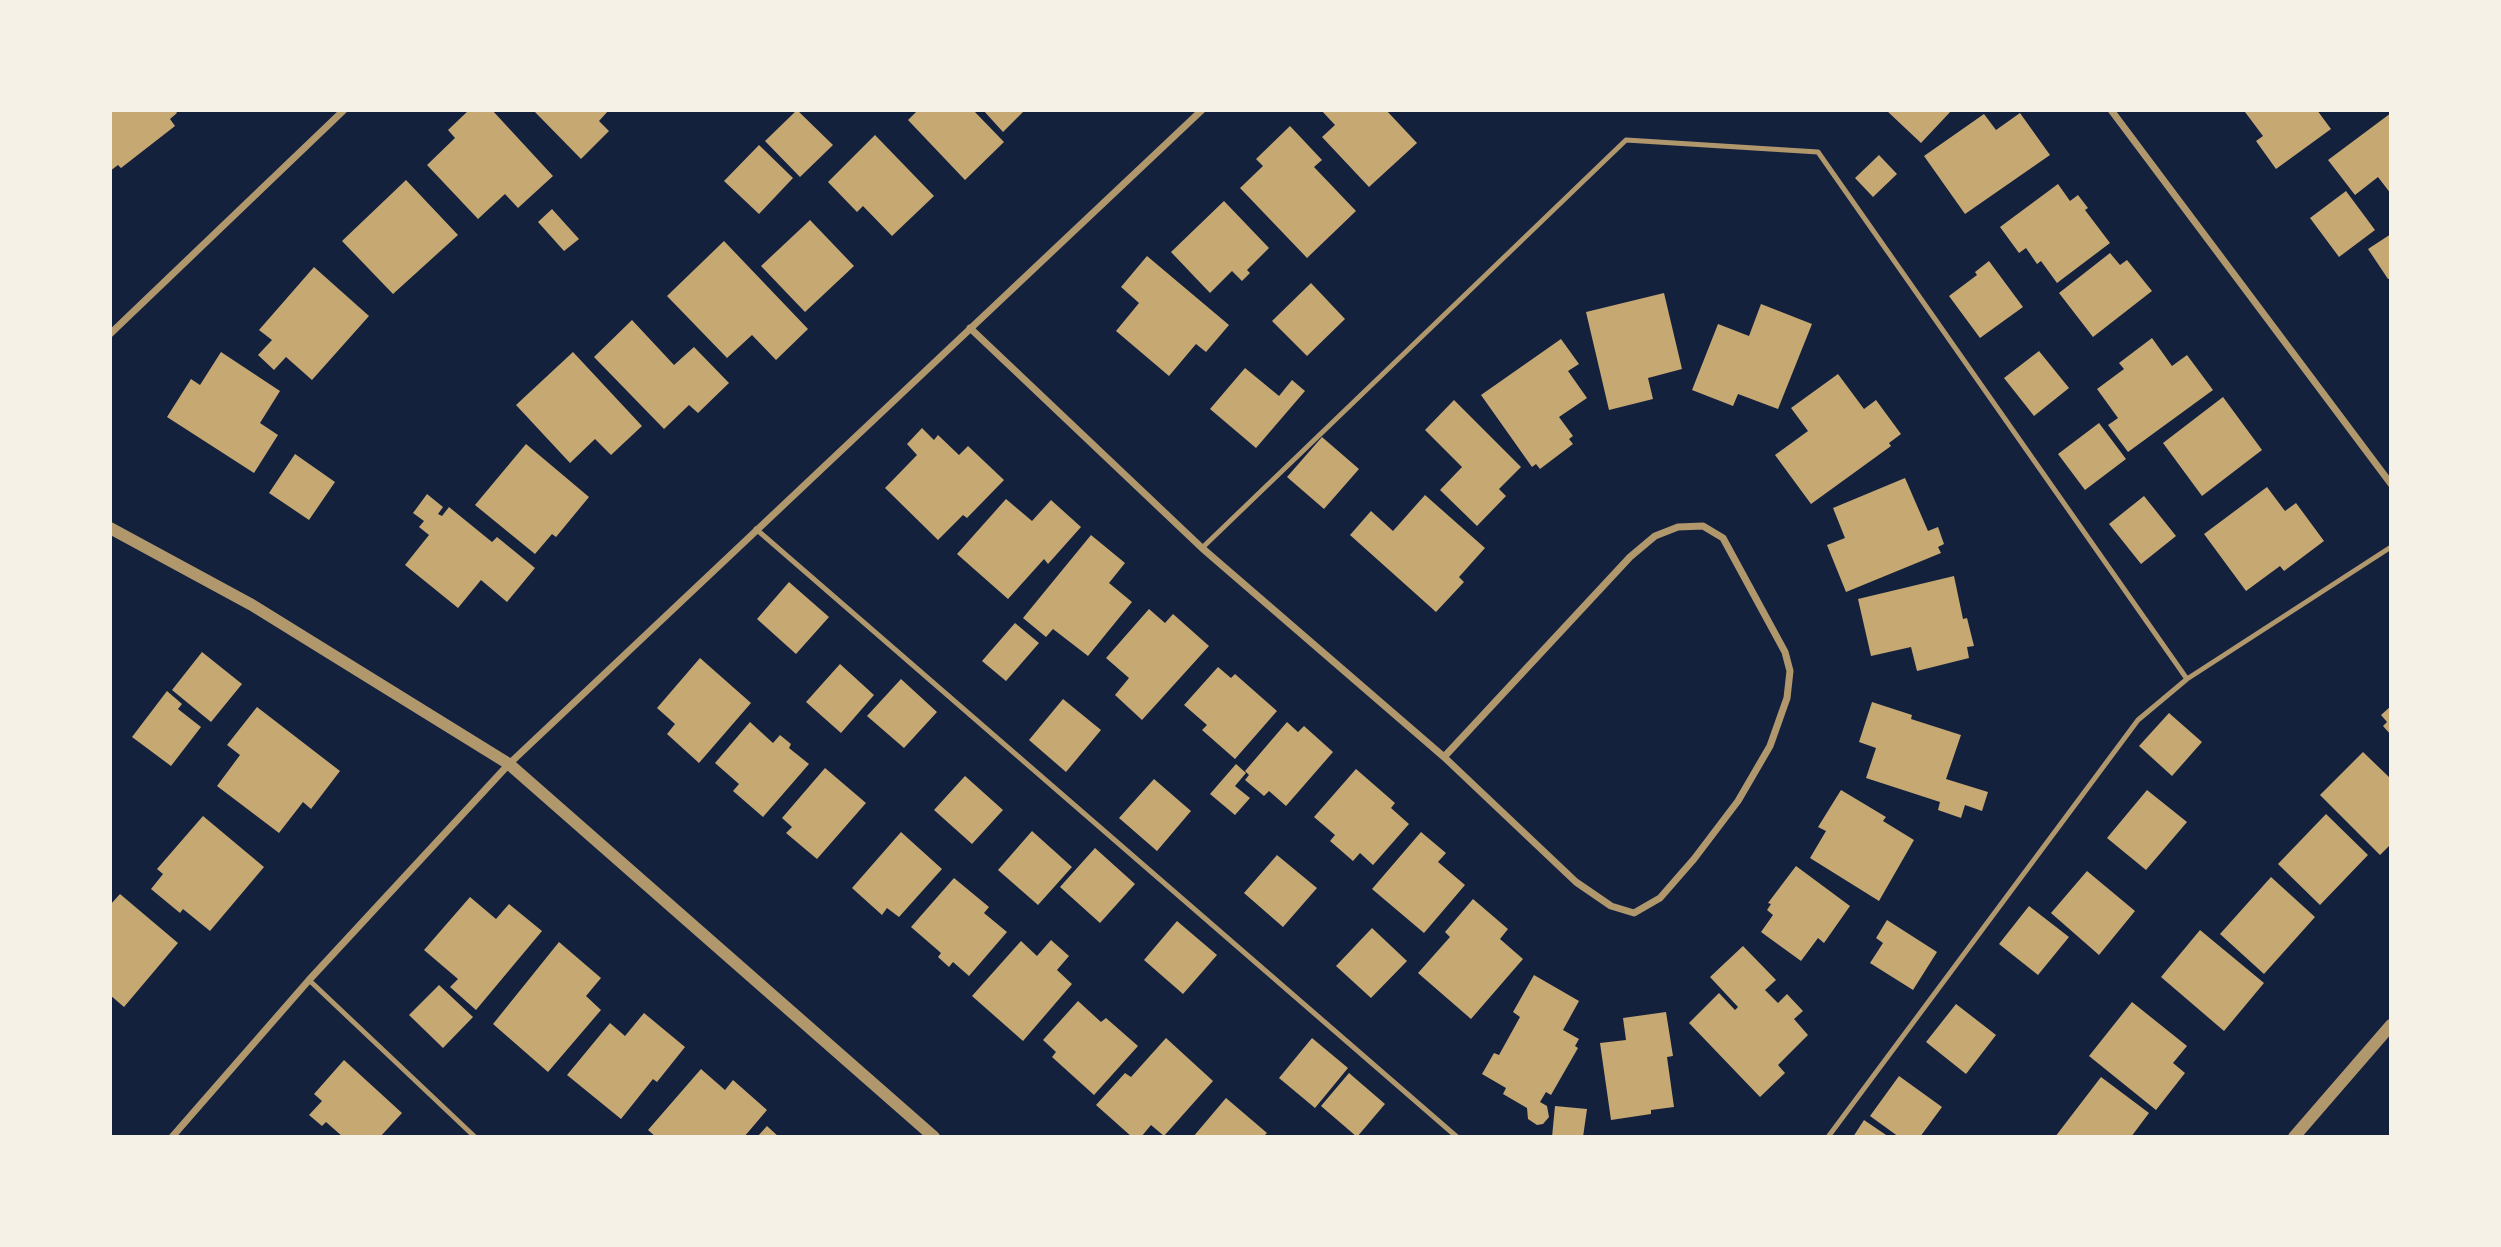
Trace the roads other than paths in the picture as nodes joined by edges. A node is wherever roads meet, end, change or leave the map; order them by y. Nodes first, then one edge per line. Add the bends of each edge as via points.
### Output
1 (344, 110) edge
2 (1202, 110) edge
3 (2111, 110) edge
4 (970, 328) junction
5 (110, 334) edge
6 (2391, 484) edge
7 (110, 528) edge
8 (756, 529) junction
9 (2391, 547) edge
10 (1202, 548) junction
11 (2187, 679) junction
12 (1444, 757) junction
13 (509, 764) junction
14 (309, 980) junction
15 (2391, 1025) edge
16 (172, 1137) edge
17 (474, 1137) edge
18 (934, 1137) edge
19 (1457, 1137) edge
20 (1828, 1137) edge
21 (2294, 1137) edge

1 - 5 street
2 - 4 street
3 - 6 street
4 - 8 street
4 - 10 street
7 - 13 street via 252,605
8 - 13 street
8 - 19 lane
9 - 11 lane
10 - 11 lane via 1626,140 1818,152
10 - 12 street
11 - 20 lane via 2138,720
12 - 12 street via 1630,557 1655,536 1678,527 1703,526 1723,538 1785,652 1790,671 1787,698 1770,746 1738,801 1694,859 1660,898 1634,913 1611,906 1576,882
13 - 14 street
13 - 18 street
14 - 16 street
14 - 17 lane
15 - 21 street

